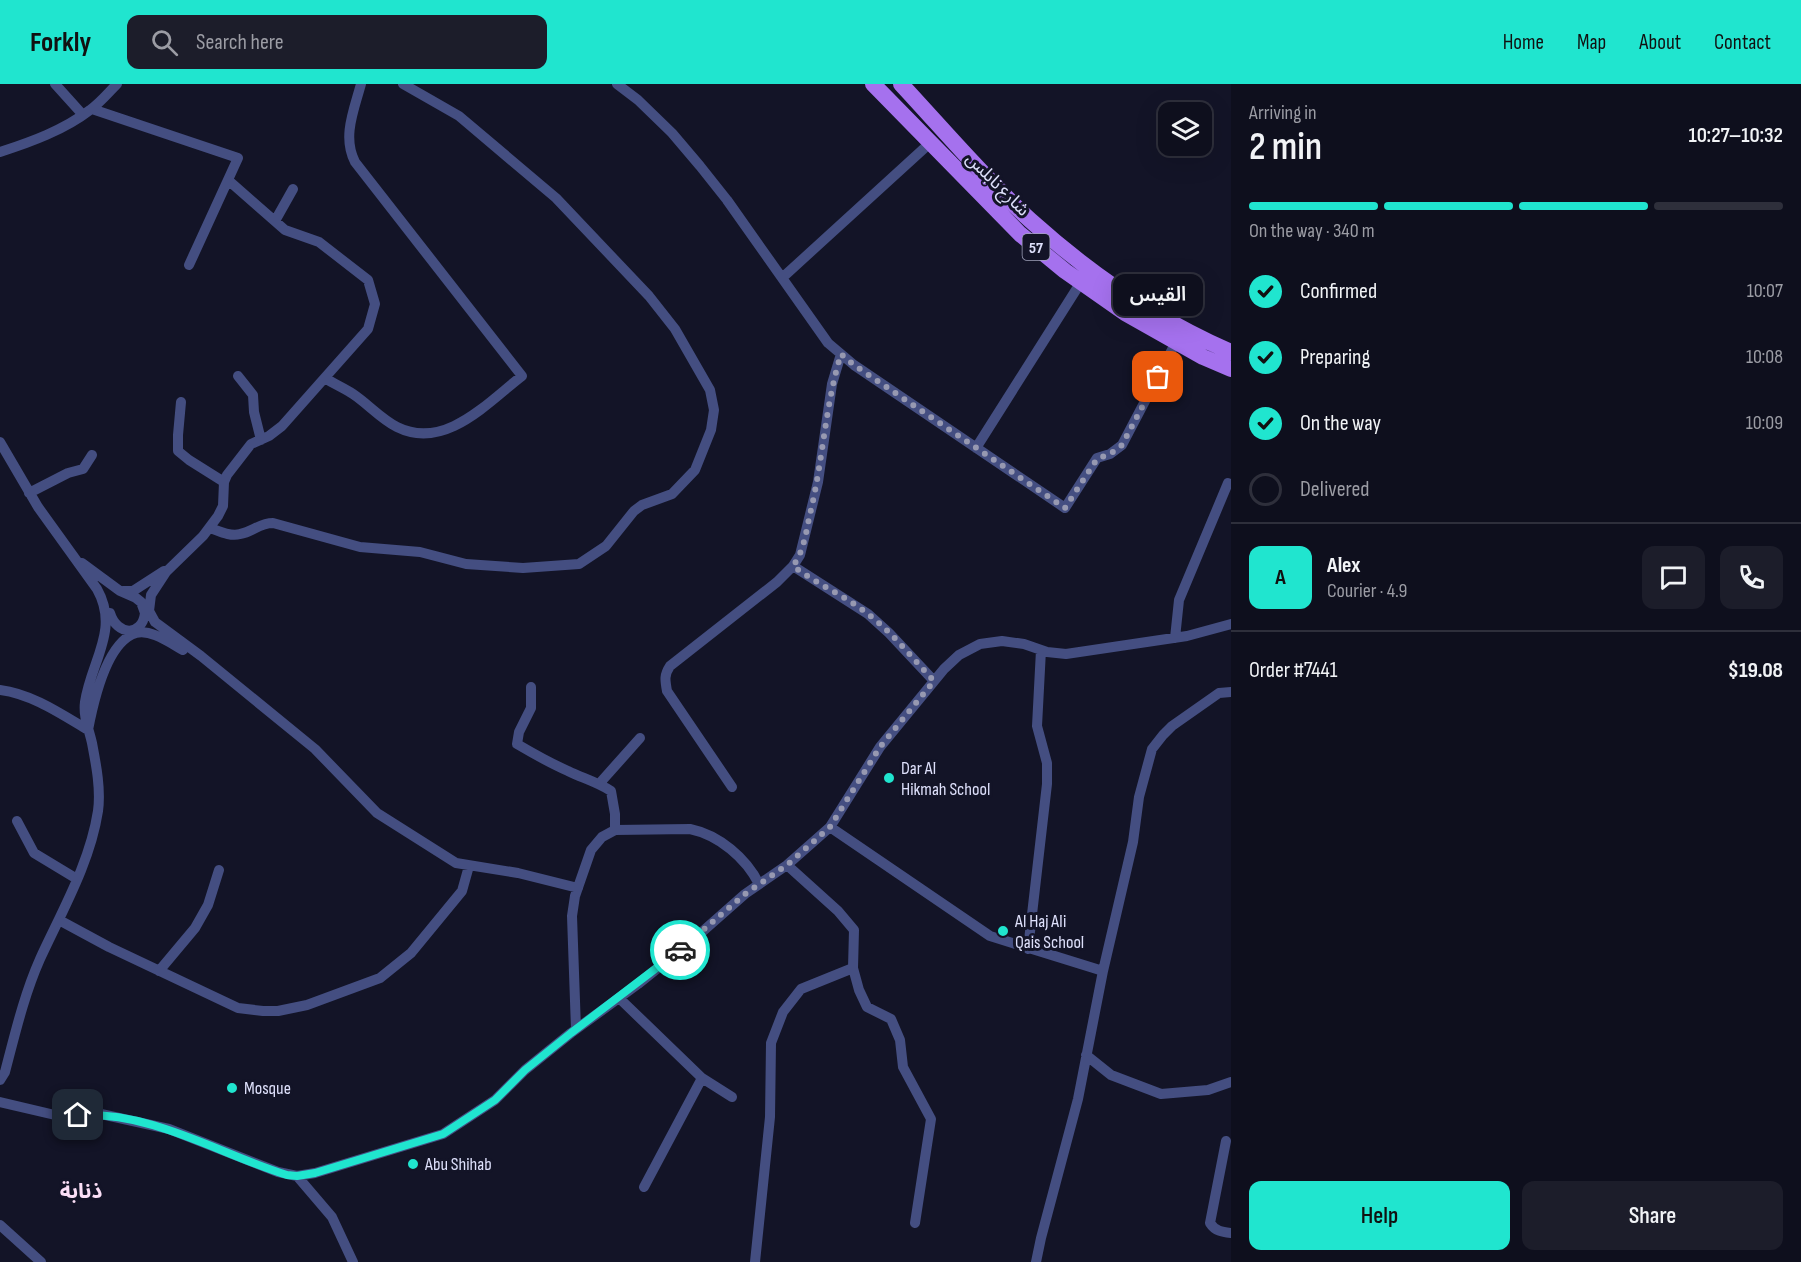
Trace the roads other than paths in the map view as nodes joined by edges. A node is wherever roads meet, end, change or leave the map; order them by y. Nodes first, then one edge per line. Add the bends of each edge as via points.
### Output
1 (55, 84) edge
2 (117, 84) edge
3 (361, 84) edge
4 (403, 84) edge
5 (617, 84) edge
6 (873, 84) edge
7 (901, 84) edge
8 (88, 112) junction
9 (930, 143) junction
10 (0, 152) edge
11 (228, 180) junction
12 (293, 189) dead end
13 (275, 221) junction
14 (189, 265) dead end
15 (782, 278) junction
16 (1081, 282) junction
17 (1176, 342) junction
18 (1231, 352) edge
19 (841, 354) junction
20 (1231, 369) edge
21 (238, 376) dead end
22 (325, 378) junction
23 (181, 402) dead end
24 (261, 440) junction
25 (0, 442) edge
26 (976, 448) junction
27 (92, 455) dead end
28 (224, 482) junction
29 (1228, 483) dead end
30 (29, 493) junction
31 (210, 528) junction
32 (73, 556) junction
33 (172, 566) junction
34 (793, 566) junction
35 (120, 591) junction
36 (104, 602) junction
37 (1231, 624) edge
38 (1175, 638) junction
39 (1041, 650) junction
40 (215, 668) junction
41 (934, 681) junction
42 (531, 687) dead end
43 (0, 690) edge
44 (1231, 693) edge
45 (88, 730) junction
46 (640, 738) dead end
47 (599, 784) junction
48 (732, 787) dead end
49 (16, 821) dead end
50 (830, 827) junction
51 (615, 830) junction
52 (787, 865) junction
53 (469, 866) junction
54 (219, 870) dead end
55 (77, 879) junction
56 (759, 884) junction
57 (578, 888) junction
58 (59, 920) junction
59 (1028, 949) junction
60 (852, 968) junction
61 (159, 970) junction
62 (1103, 971) junction
63 (619, 998) junction
64 (576, 1029) junction
65 (1086, 1055) junction
66 (702, 1078) junction
67 (0, 1080) edge
68 (1231, 1082) edge
69 (732, 1097) dead end
70 (0, 1102) edge
71 (1226, 1141) dead end
72 (297, 1176) junction
73 (644, 1187) dead end
74 (915, 1223) dead end
75 (0, 1225) edge
76 (1231, 1233) edge
77 (41, 1262) edge
78 (353, 1262) edge
79 (754, 1262) edge
80 (1036, 1262) edge

1 - 8 street
2 - 8 street
3 - 22 street via 349,131 350,153 522,376 458,426 416,433 398,428 354,394
4 - 31 street via 459,116 556,198 659,307 689,351 713,401 714,420 695,470 672,494 634,511 606,546 579,564 523,568 466,564 420,552 360,548 273,523 240,535
5 - 15 street via 672,133
6 - 9 main road, شارع نابلس / 57
7 - 18 main road, شارع نابلس / 57 via 1028,219 1070,254 1162,319
8 - 10 street
8 - 11 street via 238,158
9 - 15 street
9 - 16 main road, شارع نابلس / 57 via 1020,234
11 - 13 street
11 - 14 street
12 - 13 street
13 - 22 street via 285,230 319,242 364,276 371,287 375,304 368,329
15 - 19 street via 828,343
16 - 17 main road, شارع نابلس / 57
16 - 26 street
17 - 20 main road, شارع نابلس / 57
17 - 26 street via 1122,445 1097,459 1065,508
19 - 26 street
19 - 34 street via 832,384 818,482 800,555
21 - 24 street via 253,395
22 - 24 street via 277,432
23 - 28 street via 178,451
24 - 28 street via 244,451
25 - 30 street
27 - 30 street via 83,469
28 - 31 street via 223,506
29 - 38 street via 1179,600
30 - 32 street
31 - 33 street
32 - 35 street
32 - 36 street
33 - 35 street via 133,591
33 - 40 street via 151,595 148,611 155,622
34 - 41 street via 868,614
34 - 48 street via 670,666 664,679 667,691
35 - 36 street via 136,598 144,607 144,618 137,628 126,630 116,626
36 - 45 street via 106,632 84,708
37 - 38 street
38 - 39 street via 1066,654
39 - 41 street via 1013,641 980,644 959,655
39 - 59 street via 1036,726 1047,763 1047,784
40 - 45 street via 157,636 136,633 108,663
40 - 53 street via 315,749 378,813 456,863
41 - 50 street via 880,747
42 - 47 street via 531,708 517,744
43 - 45 street via 14,691
44 - 62 street via 1219,693 1172,726 1152,749
45 - 55 street via 98,810
46 - 47 street
47 - 51 street via 611,791
49 - 55 street via 34,853
50 - 52 street
50 - 59 street via 990,936
51 - 56 street via 700,831 740,857
51 - 57 street via 591,850
52 - 56 street
52 - 60 street via 854,930
53 - 57 street
53 - 61 street via 462,891 411,953 380,978 315,1003 278,1011 238,1008
54 - 61 street via 199,920
55 - 58 street
56 - 63 street
57 - 64 street via 572,916
58 - 61 street
58 - 67 street via 39,961
59 - 62 street
60 - 74 street via 867,1007 891,1019 900,1040 903,1067 930,1119
60 - 79 street via 801,989 783,1012 771,1043 770,1117
62 - 65 street
63 - 64 street
63 - 66 street
64 - 72 street via 495,1100 443,1134
65 - 68 street via 1111,1075 1161,1094 1208,1090
65 - 80 street
66 - 69 street
66 - 73 street
70 - 72 street via 55,1115 101,1114 169,1129
71 - 76 street via 1210,1223 1220,1232
72 - 78 street via 332,1217
75 - 77 street

